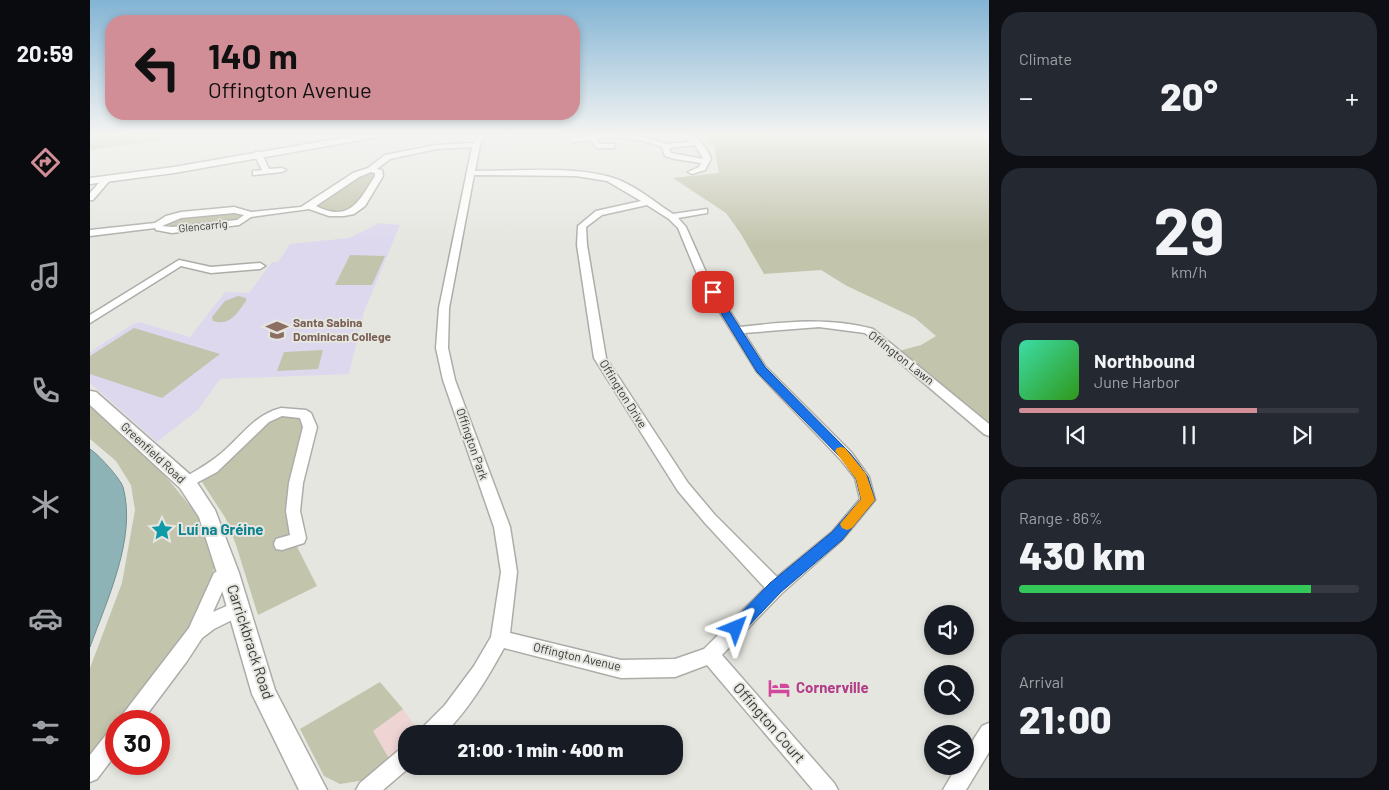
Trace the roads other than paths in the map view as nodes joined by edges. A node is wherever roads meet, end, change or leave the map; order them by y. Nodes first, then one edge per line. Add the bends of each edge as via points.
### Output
1 (168, 171) edge
2 (275, 171) edge
3 (368, 171) edge
4 (374, 171) edge
5 (695, 171) edge
6 (267, 172) joint
7 (692, 172) dead end
8 (256, 173) dead end
9 (472, 173) joint
10 (107, 179) junction
11 (90, 181) edge
12 (90, 198) edge
13 (648, 202) junction
14 (310, 206) junction
15 (704, 211) dead end
16 (249, 215) junction
17 (672, 217) junction
18 (157, 225) junction
19 (90, 233) edge
20 (260, 266) dead end
21 (90, 320) edge
22 (738, 330) junction
23 (90, 396) edge
24 (989, 431) edge
25 (187, 484) junction
26 (282, 544) dead end
27 (228, 573) junction
28 (776, 588) junction
29 (238, 609) junction
30 (195, 634) junction
31 (500, 640) junction
32 (710, 655) junction
33 (139, 710) edge
34 (439, 725) edge
35 (989, 733) edge
36 (105, 752) edge
37 (398, 764) edge
38 (90, 772) edge
39 (312, 790) edge
40 (367, 790) edge
41 (828, 790) edge
42 (954, 790) edge

1 - 10 main road
2 - 6 street
3 - 14 street, Glencarrig via 356,175
4 - 14 street, Glencarrig via 379,172 379,176 354,211 330,214
5 - 7 street
6 - 8 street
9 - 13 street, Offington Avenue via 598,176 609,178
9 - 31 street, Offington Park via 444,308 442,348 449,380 502,527 509,572
10 - 11 main road
10 - 12 street
13 - 17 street, Offington Avenue
13 - 28 street, Offington Drive via 599,213 582,226 582,246 600,358 683,486
14 - 16 street, Glencarrig
15 - 17 street
16 - 18 street, Glencarrig via 239,222 192,228 164,229
16 - 18 street, Glencarrig via 234,210 181,215
17 - 22 street, Offington Avenue via 682,227 704,279
18 - 19 street, Glencarrig
20 - 21 street via 211,270 179,263
22 - 24 street, Offington Lawn via 822,322 869,331
22 - 28 street, Offington Avenue via 761,369 846,456 862,477 868,500 837,536
23 - 25 main road, Greenfield Road
25 - 26 street via 230,454 264,419 281,412 306,416 310,427 292,511 298,538
25 - 27 main road, Greenfield Road via 208,515
27 - 29 main road, Carrickbrack Road
27 - 30 street via 219,581
28 - 32 street, Offington Avenue
29 - 30 street via 208,623
29 - 39 main road, Carrickbrack Road via 264,694
30 - 33 street
31 - 32 street, Offington Avenue via 621,669 675,668
31 - 34 street, Offington Park via 476,680
32 - 41 street, Offington Court
35 - 42 street
36 - 38 street
37 - 40 street

